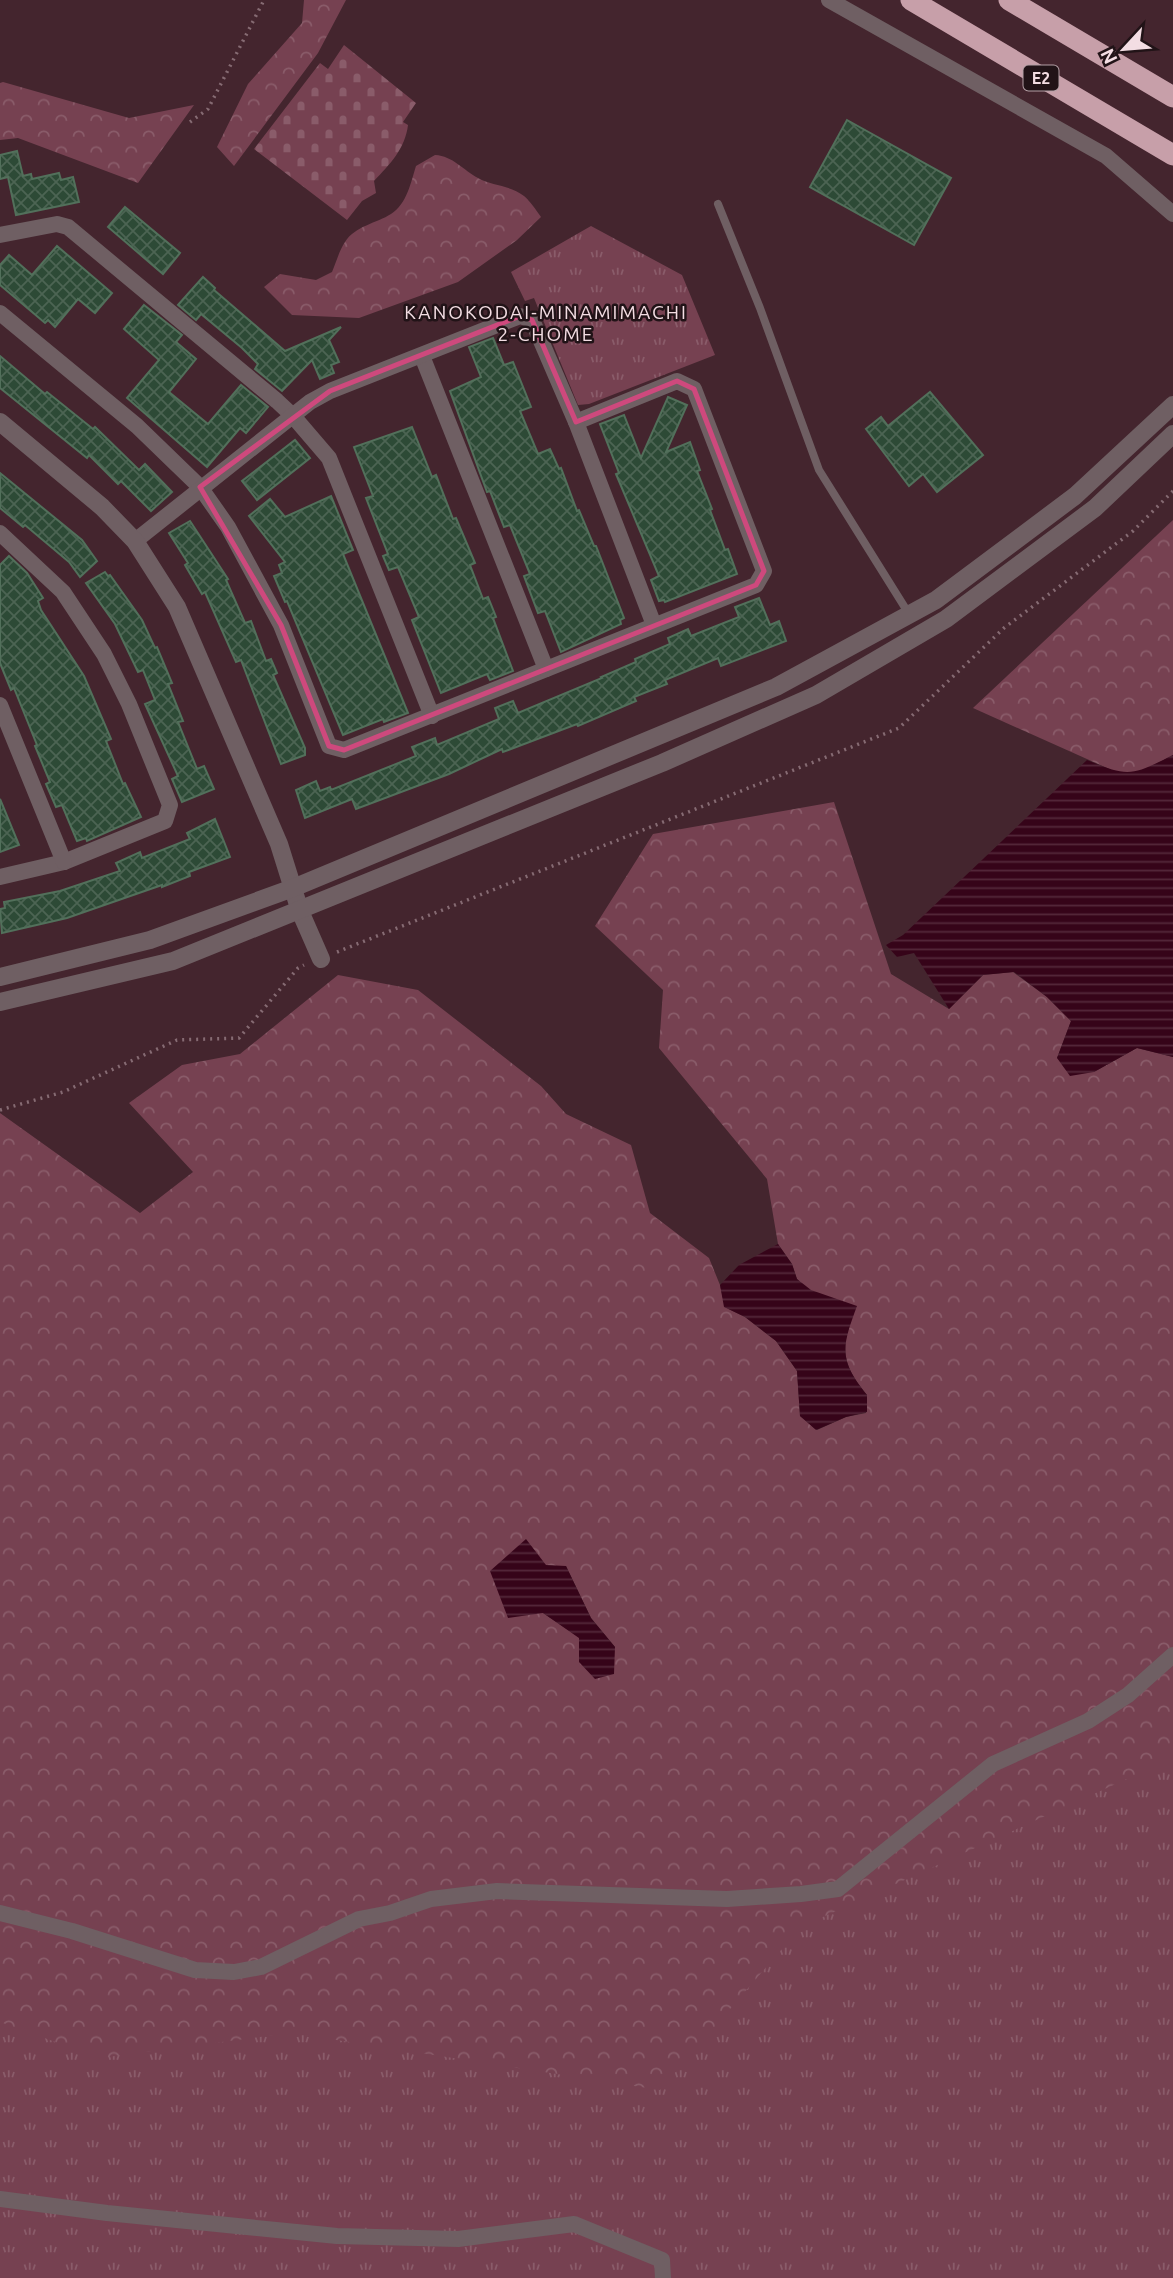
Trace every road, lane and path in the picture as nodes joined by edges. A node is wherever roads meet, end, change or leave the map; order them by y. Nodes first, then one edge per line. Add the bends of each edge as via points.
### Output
1 (264, 0) edge
2 (829, 0) edge
3 (911, 0) edge
4 (1009, 0) edge
5 (1173, 97) edge
6 (190, 122) dead end
7 (1173, 155) edge
8 (718, 204) dead end
9 (1173, 214) edge
10 (0, 235) edge
11 (0, 313) edge
12 (422, 356) junction
13 (1173, 405) edge
14 (293, 415) junction
15 (0, 422) edge
16 (576, 422) junction
17 (1173, 434) edge
18 (200, 487) junction
19 (1173, 491) edge
20 (0, 533) edge
21 (135, 541) junction
22 (909, 614) junction
23 (654, 625) junction
24 (545, 669) junction
25 (0, 705) edge
26 (432, 716) junction
27 (64, 862) junction
28 (0, 877) edge
29 (293, 888) junction
30 (300, 911) junction
31 (321, 959) junction
32 (0, 977) edge
33 (0, 1002) edge
34 (0, 1110) edge
35 (1173, 1655) edge
36 (0, 1913) edge
37 (0, 2199) edge
38 (663, 2278) edge

1 - 6 path via 208,109
2 - 9 street via 1106,156
3 - 7 highway, E2
4 - 5 highway
8 - 22 lane via 819,470
10 - 14 street via 57,224 68,227
11 - 18 street via 137,426
12 - 14 street via 330,391
12 - 16 street via 520,316 532,320
12 - 24 street
13 - 22 street via 1075,496 936,600
14 - 18 street
14 - 26 street via 329,458
15 - 21 street via 102,507
16 - 23 street
16 - 23 street via 677,381 694,389 764,571 756,585
17 - 30 street via 1095,508 946,618 816,695
18 - 21 street
18 - 26 street via 228,527 281,625 329,746 344,750
19 - 31 path via 1133,531 1004,628 899,728
20 - 27 street via 63,592 104,654 170,805 164,821
21 - 29 street via 177,607 279,844
22 - 29 street via 776,687
23 - 24 street
24 - 26 street
25 - 27 street
27 - 28 street
29 - 30 street
29 - 32 street via 150,940
30 - 31 street
30 - 33 street via 173,961
31 - 34 path via 298,968 239,1038 177,1040 64,1092
35 - 36 street via 1128,1695 1088,1721 993,1764 838,1889 727,1899 497,1891 431,1899 359,1919 261,1967 234,1972 195,1970
37 - 38 street via 337,2236 458,2239 574,2224 662,2260

